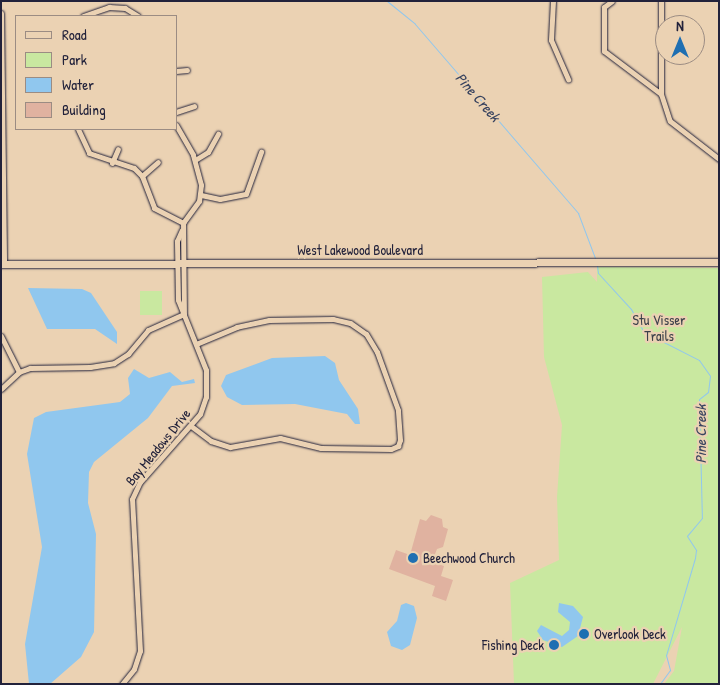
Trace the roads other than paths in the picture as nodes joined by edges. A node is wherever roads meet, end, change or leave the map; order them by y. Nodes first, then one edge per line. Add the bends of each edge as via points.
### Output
1 (553, 1) edge
2 (612, 1) edge
3 (661, 1) edge
4 (1, 13) edge
5 (87, 15) edge
6 (136, 15) edge
7 (187, 70) dead end
8 (178, 71) edge
9 (568, 79) dead end
10 (662, 94) junction
11 (194, 106) dead end
12 (178, 111) edge
13 (178, 129) edge
14 (78, 130) edge
15 (218, 134) dead end
16 (118, 149) dead end
17 (261, 152) dead end
18 (719, 159) edge
19 (195, 160) junction
20 (158, 162) dead end
21 (112, 163) junction
22 (142, 176) junction
23 (201, 195) junction
24 (182, 223) junction
25 (719, 262) edge
26 (181, 263) junction
27 (2, 264) edge
28 (184, 314) junction
29 (1, 336) edge
30 (196, 344) junction
31 (19, 372) junction
32 (1, 389) edge
33 (191, 426) junction
34 (122, 684) edge

1 - 9 street via 551,40
2 - 10 street via 605,3 604,46 611,58
3 - 10 street
4 - 27 street
5 - 6 street via 109,7 125,8
7 - 8 street
10 - 18 street via 670,122
11 - 12 street
13 - 19 street
14 - 21 street via 89,153
15 - 19 street via 208,152
16 - 21 street
17 - 23 street via 246,194 220,199
19 - 23 street
20 - 22 street
21 - 22 street via 134,168
22 - 24 street via 154,208
23 - 24 street
24 - 26 street, Bay Meadows Drive
25 - 26 street, West Lakewood Boulevard
26 - 27 street, West Lakewood Boulevard
26 - 28 street, Bay Meadows Drive
28 - 30 street, Bay Meadows Drive
28 - 31 street via 148,330 128,354 107,365
29 - 31 street
30 - 33 street, Bay Meadows Drive via 208,384 204,405
30 - 33 street via 237,327 269,320 333,319 350,323 369,338 379,357 398,410 398,446 321,448 280,438 230,447 211,441
31 - 32 street
33 - 34 street, Bay Meadows Drive via 140,482 132,498 140,651 134,669

